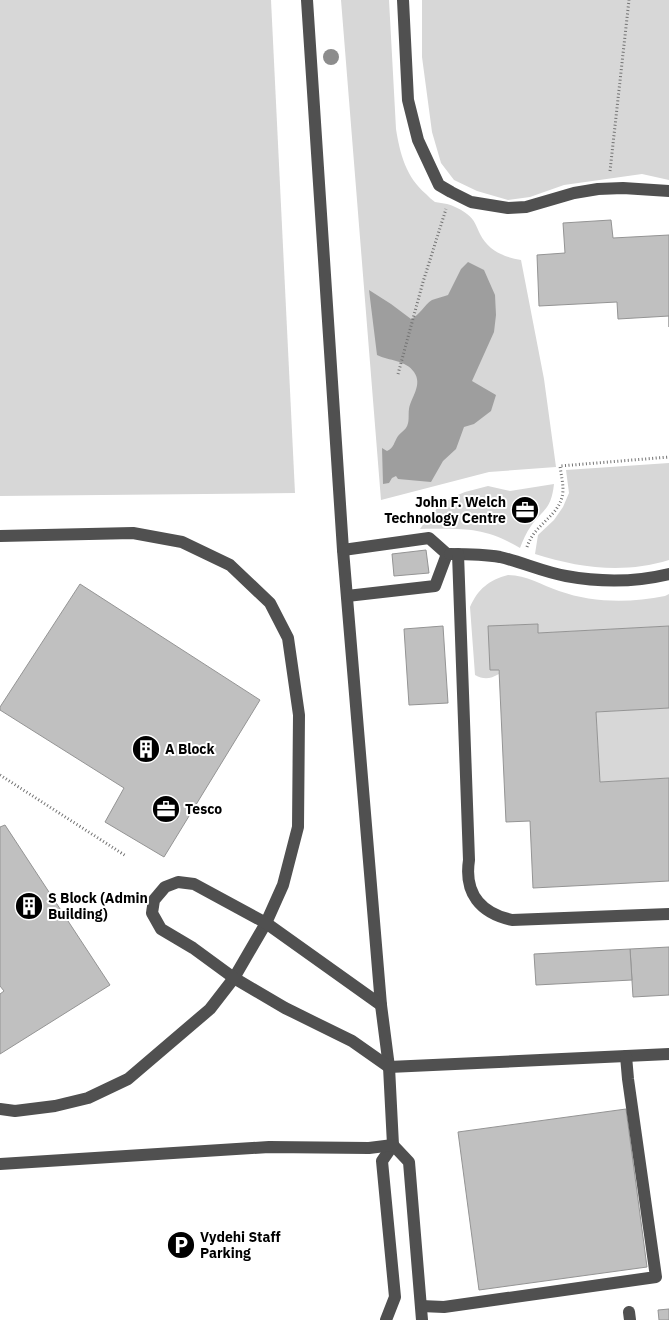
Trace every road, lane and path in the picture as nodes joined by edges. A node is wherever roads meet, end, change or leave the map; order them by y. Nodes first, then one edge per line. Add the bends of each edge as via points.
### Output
1 (307, 0) edge
2 (403, 0) edge
3 (629, 0) edge
4 (608, 189) junction
5 (669, 191) edge
6 (451, 192) junction
7 (398, 374) dead end
8 (669, 457) edge
9 (0, 536) edge
10 (343, 550) junction
11 (452, 554) junction
12 (526, 564) junction
13 (669, 574) edge
14 (347, 596) junction
15 (0, 774) edge
16 (126, 856) dead end
17 (669, 914) edge
18 (266, 924) junction
19 (234, 978) junction
20 (381, 1005) junction
21 (669, 1054) edge
22 (626, 1056) junction
23 (389, 1067) junction
24 (0, 1109) edge
25 (393, 1145) junction
26 (0, 1164) edge
27 (421, 1306) junction
28 (386, 1320) edge
29 (422, 1320) edge

1 - 10 street
2 - 6 street via 412,120 427,163 439,185
3 - 4 path
4 - 5 street
4 - 6 street via 508,208 472,202
6 - 7 path
8 - 12 path via 560,466 563,490 559,505 531,536
9 - 18 street via 133,533 182,542 230,565 270,603 288,638 299,715 299,774 298,826 283,885
10 - 11 street via 429,538
10 - 14 street
11 - 12 street via 500,557
11 - 14 street via 435,586
11 - 17 street via 467,870 475,899 491,914 512,920
12 - 13 street via 566,576 591,579 639,579
14 - 20 street
15 - 16 path
18 - 19 street
18 - 19 street via 194,884 178,882 165,887 154,900 152,913 161,929
18 - 20 street
19 - 23 street via 352,1041
19 - 24 street via 210,1009 128,1079 88,1098 55,1106 15,1111
20 - 23 street
21 - 22 street
22 - 23 street
22 - 27 street via 656,1277 444,1307
23 - 25 street
25 - 26 street via 369,1148 269,1147
25 - 27 street via 409,1162
25 - 28 street via 382,1161 395,1297
27 - 29 street

